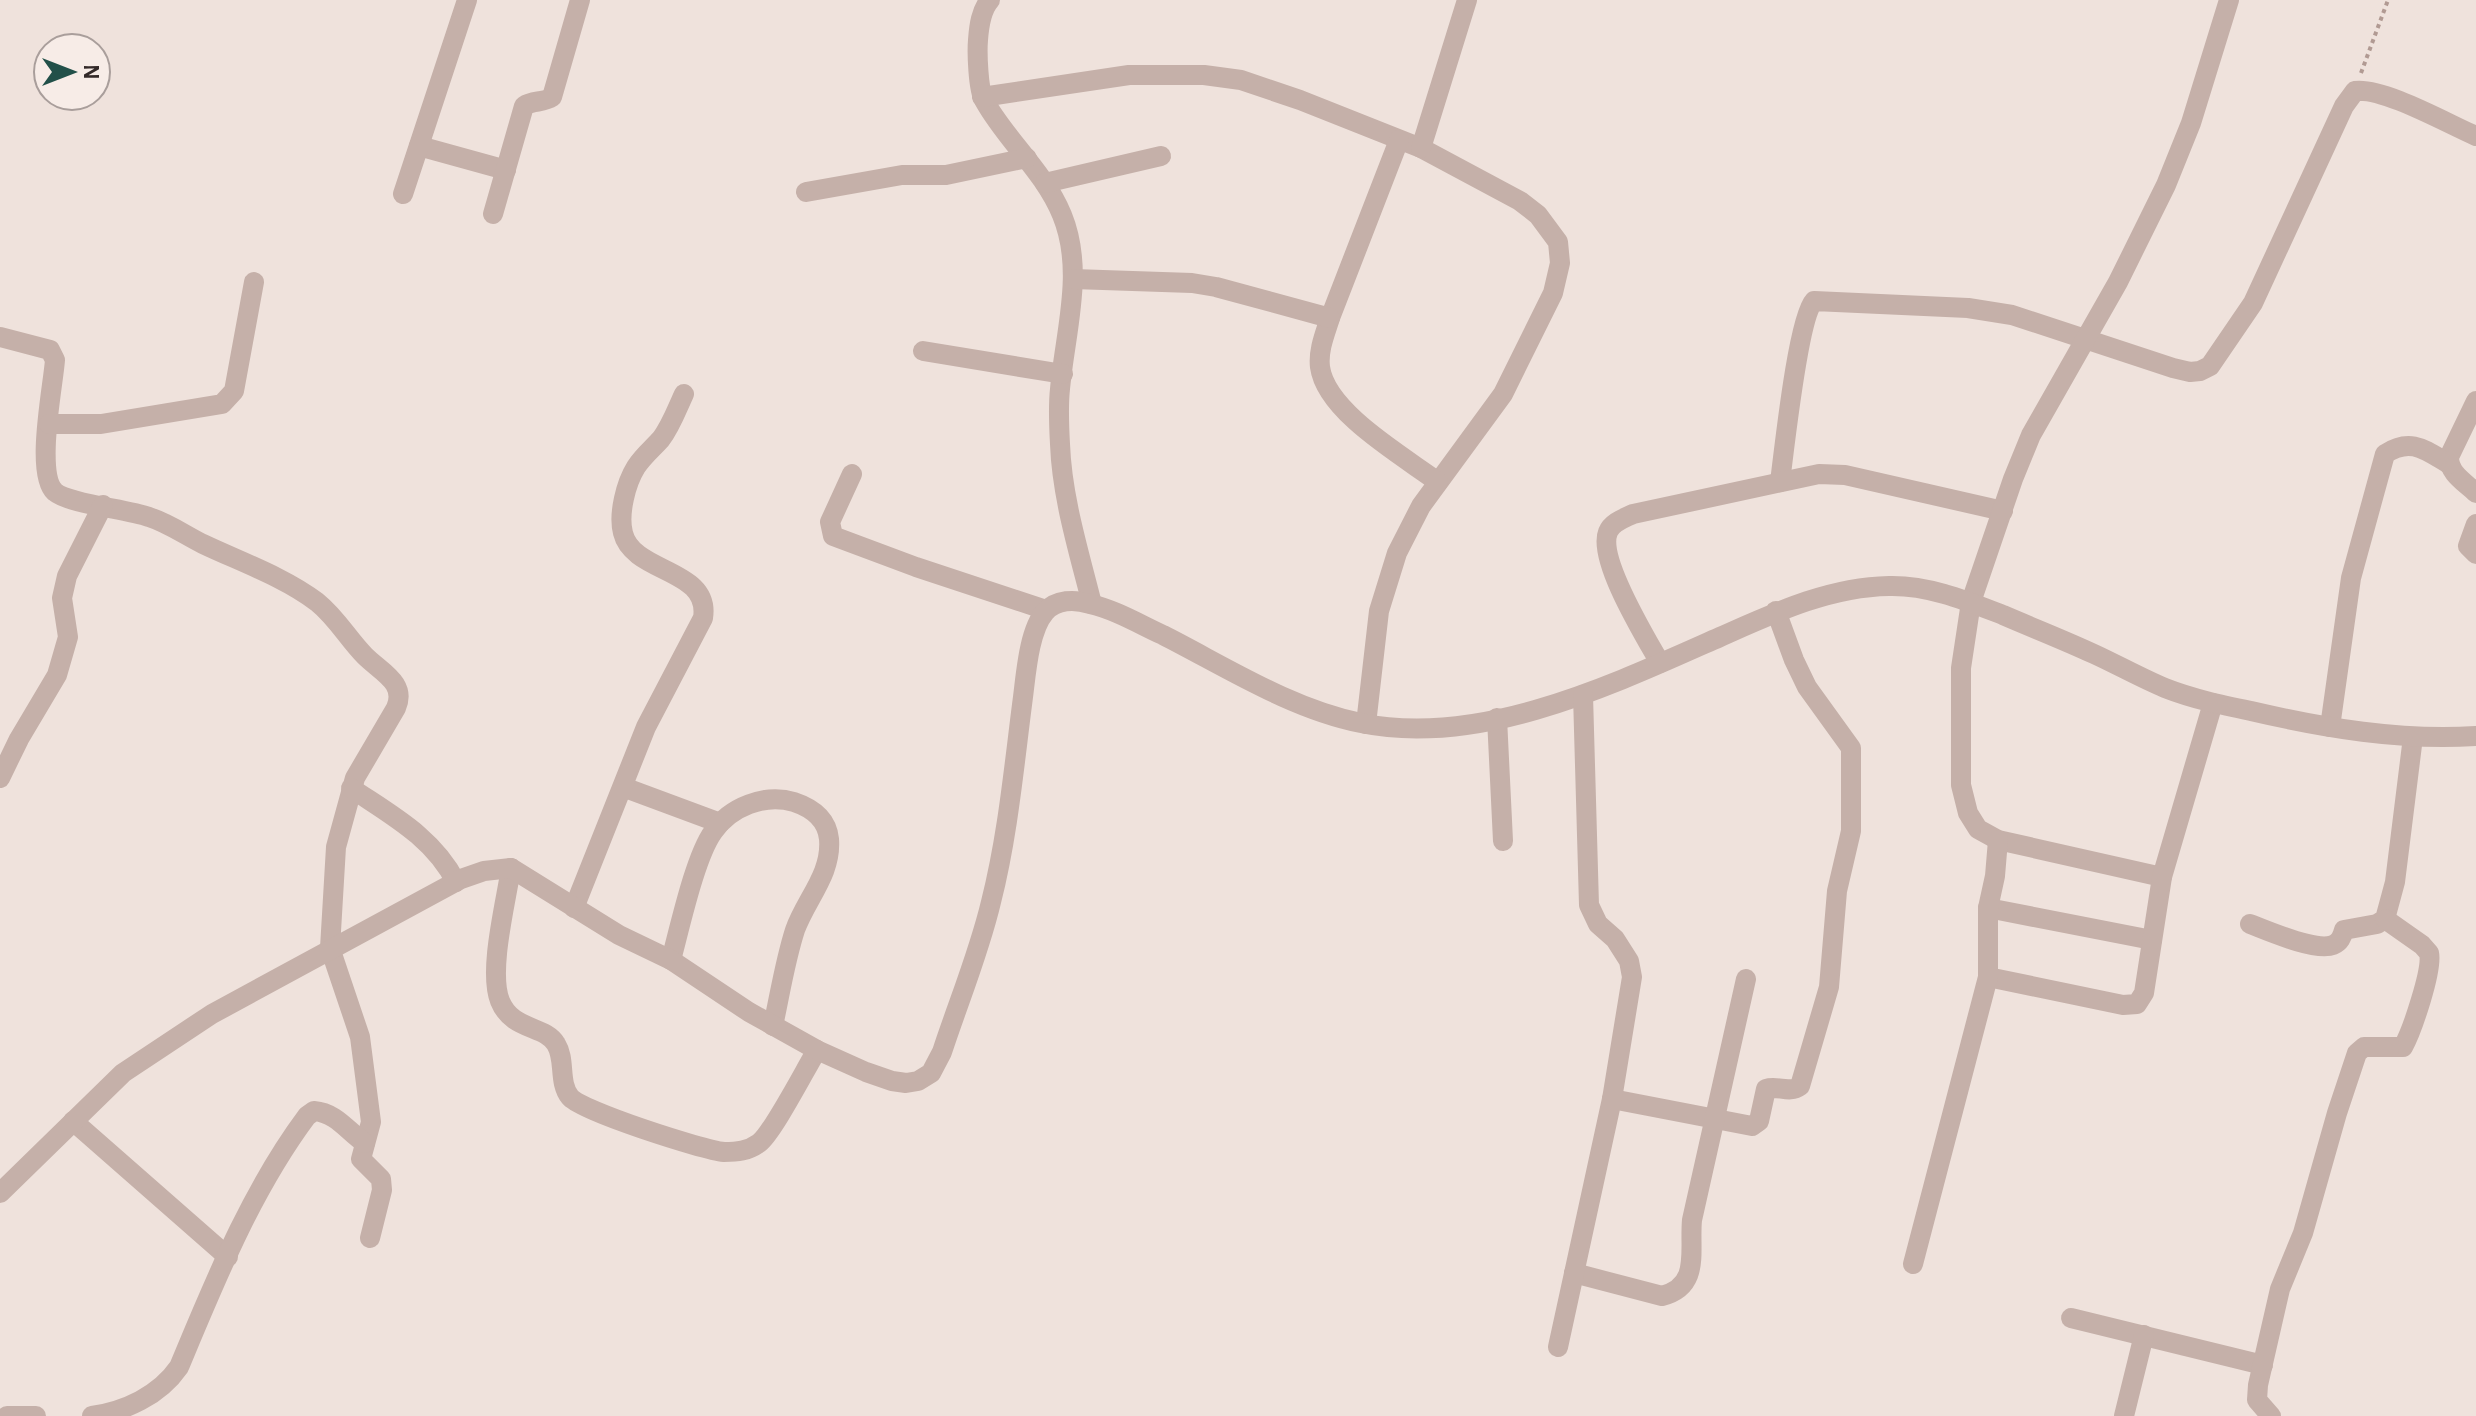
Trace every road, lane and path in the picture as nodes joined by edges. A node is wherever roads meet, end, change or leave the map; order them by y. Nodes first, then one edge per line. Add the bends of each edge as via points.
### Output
1 (467, 0) edge
2 (580, 0) edge
3 (1467, 0) edge
4 (2229, 0) edge
5 (2388, 0) edge
6 (984, 2) edge
7 (2355, 91) junction
8 (982, 97) junction
9 (2476, 136) edge
10 (1399, 140) junction
11 (419, 146) junction
12 (1421, 148) junction
13 (1161, 156) dead end
14 (1027, 158) junction
15 (506, 170) junction
16 (1045, 183) junction
17 (806, 192) dead end
18 (403, 194) dead end
19 (493, 214) dead end
20 (1073, 279) junction
21 (254, 282) dead end
22 (1330, 318) junction
23 (0, 337) edge
24 (2086, 339) junction
25 (923, 351) dead end
26 (1063, 374) junction
27 (684, 394) dead end
28 (2476, 401) edge
29 (49, 424) junction
30 (2449, 464) junction
31 (852, 474) dead end
32 (1438, 482) junction
33 (1780, 482) junction
34 (2476, 493) edge
35 (103, 505) junction
36 (2003, 511) junction
37 (2476, 524) edge
38 (2476, 554) edge
39 (1971, 602) junction
40 (1092, 604) junction
41 (1046, 610) junction
42 (1776, 611) junction
43 (1660, 663) junction
44 (1583, 695) junction
45 (2213, 703) junction
46 (1497, 718) junction
47 (1366, 724) junction
48 (2330, 727) junction
49 (2476, 736) edge
50 (2413, 737) junction
51 (0, 778) edge
52 (623, 787) junction
53 (351, 788) junction
54 (720, 823) junction
55 (1998, 840) junction
56 (1503, 841) dead end
57 (511, 868) junction
58 (2162, 877) junction
59 (456, 882) junction
60 (574, 908) junction
61 (1988, 908) junction
62 (2385, 919) junction
63 (2250, 924) dead end
64 (2152, 940) junction
65 (330, 948) junction
66 (671, 960) junction
67 (1988, 977) junction
68 (1746, 979) dead end
69 (773, 1026) junction
70 (817, 1050) junction
71 (1612, 1099) junction
72 (1714, 1119) junction
73 (73, 1121) junction
74 (365, 1143) junction
75 (0, 1193) edge
76 (370, 1238) dead end
77 (228, 1257) junction
78 (1913, 1264) dead end
79 (1574, 1273) junction
80 (2071, 1318) dead end
81 (2144, 1335) junction
82 (1558, 1347) dead end
83 (2263, 1365) junction
84 (7, 1416) edge
85 (36, 1416) edge
86 (92, 1416) edge
87 (2124, 1416) edge
88 (2271, 1416) edge

1 - 11 street
2 - 15 street via 552,97 524,106
3 - 12 street
4 - 24 street via 2166,185
5 - 7 path
6 - 8 street via 977,47
7 - 9 street via 2383,95
7 - 24 street via 2253,303 2210,366 2190,372
8 - 10 street via 1129,75 1204,75 1241,80
8 - 14 street
10 - 12 street
10 - 22 street
11 - 15 street
11 - 18 street
12 - 32 street via 1538,215 1558,242 1560,263 1553,293 1503,394
13 - 16 street
14 - 16 street
14 - 17 street via 946,175 902,175
15 - 19 street
16 - 20 street via 1062,215
20 - 22 street via 1192,283
20 - 26 street
21 - 29 street via 234,391 222,404 101,424
22 - 32 street via 1319,364 1334,399
23 - 29 street via 50,350 55,360
24 - 33 street via 2012,315 1968,308 1814,301 1803,333
24 - 36 street via 2031,435
25 - 26 street
26 - 40 street via 1063,474
27 - 52 street via 629,483 623,535 639,556 693,588 703,600 703,618 646,727
28 - 30 street
29 - 35 street via 45,457 55,492
30 - 34 street
30 - 48 street via 2421,447 2398,445 2385,454 2351,578
31 - 41 street via 830,522 833,536
32 - 47 street via 1397,553 1379,611
33 - 36 street via 1803,475 1845,475
33 - 43 street via 1633,514 1608,531 1607,548 1622,595
35 - 51 street via 67,576 62,598 68,637 57,675
35 - 53 street via 150,517 315,601 393,680 400,699
36 - 39 street
37 - 38 street via 2468,546
39 - 42 street via 1928,589 1867,587
39 - 45 street via 2167,689
39 - 55 street via 1961,668 1961,785 1978,829
40 - 41 street via 1066,601
40 - 47 street via 1298,703
41 - 70 street via 1028,662 1009,816 991,905 942,1052 931,1073 906,1083
42 - 43 street
42 - 72 street via 1807,687 1851,748 1851,831 1837,891 1829,987 1800,1086 1791,1091 1766,1089 1757,1125
43 - 44 street
44 - 46 street
44 - 71 street via 1589,905 1629,961 1632,977
45 - 48 street
45 - 58 street
46 - 47 street via 1407,728
46 - 56 street
48 - 50 street
49 - 50 street
50 - 62 street via 2395,882
52 - 54 street
52 - 60 street
53 - 59 street via 417,832 445,860
53 - 65 street via 336,847
54 - 66 street via 705,848
54 - 69 street via 752,803 789,800 816,812 829,838 824,872 796,929
55 - 58 street
55 - 61 street
57 - 59 street
57 - 60 street
57 - 70 street via 495,974 500,1000 508,1014 557,1046 567,1095 573,1100 618,1121 722,1152 747,1151 762,1141
58 - 64 street
59 - 65 street
60 - 66 street
61 - 64 street
61 - 67 street
62 - 63 street via 2344,930 2331,947
62 - 83 street via 2429,953 2429,968 2403,1047 2364,1047 2357,1053 2303,1233 2280,1289
64 - 67 street via 2144,993 2137,1004
65 - 73 street via 139,1060
65 - 74 street via 360,1037 371,1122
66 - 69 street
67 - 78 street
68 - 72 street
69 - 70 street
71 - 72 street
71 - 79 street
72 - 79 street via 1692,1220 1692,1259 1685,1283 1662,1296
73 - 75 street
73 - 77 street
74 - 76 street via 361,1159 381,1179 382,1190
74 - 77 street via 336,1117 314,1111 307,1116 263,1184
77 - 86 street via 171,1378 140,1402
79 - 82 street
80 - 81 street
81 - 83 street
81 - 87 street
83 - 88 street via 2257,1400
84 - 85 street

